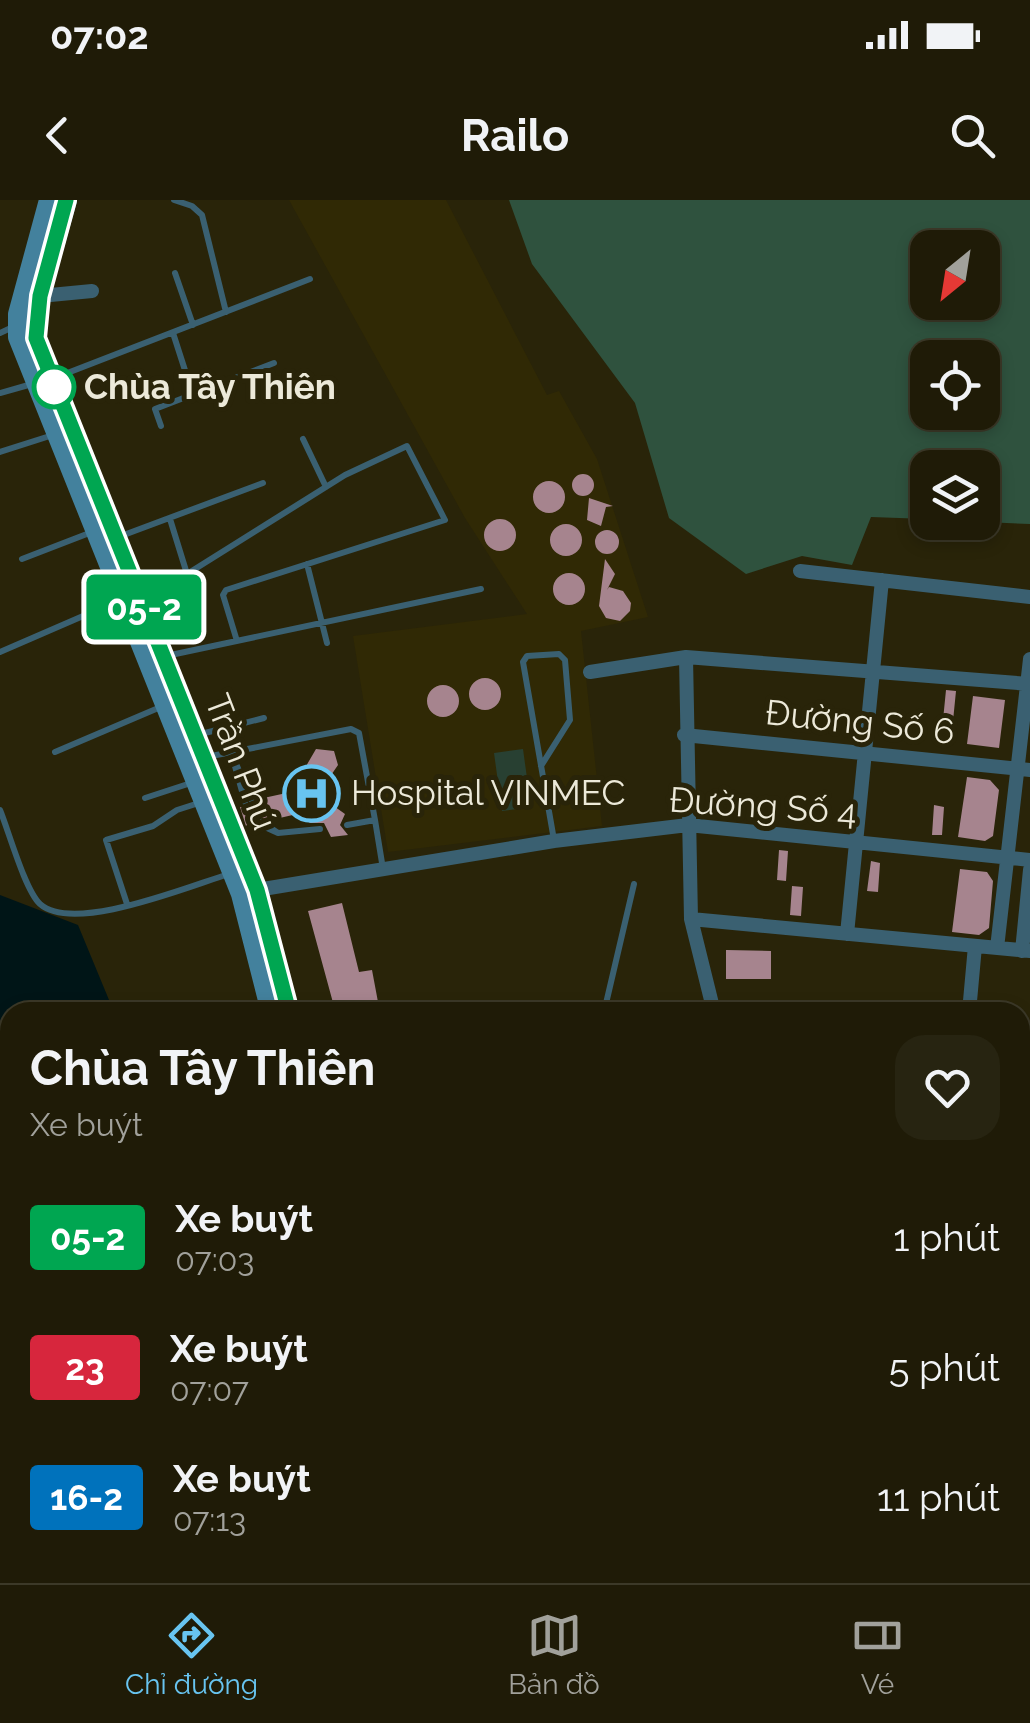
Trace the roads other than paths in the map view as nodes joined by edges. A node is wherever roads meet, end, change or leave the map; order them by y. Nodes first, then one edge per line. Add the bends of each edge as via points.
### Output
1 (49, 200) edge
2 (66, 200) edge
3 (174, 200) edge
4 (175, 273) dead end
5 (310, 279) dead end
6 (92, 290) dead end
7 (40, 296) junction
8 (226, 312) junction
9 (193, 325) junction
10 (8, 329) edge
11 (172, 333) junction
12 (274, 363) dead end
13 (42, 381) junction
14 (192, 392) junction
15 (0, 393) edge
16 (161, 426) dead end
17 (54, 435) junction
18 (303, 439) dead end
19 (0, 452) edge
20 (262, 483) dead end
21 (326, 487) junction
22 (170, 519) junction
23 (93, 532) junction
24 (116, 538) junction
25 (22, 559) dead end
26 (307, 564) junction
27 (800, 571) dead end
28 (882, 580) junction
29 (481, 589) dead end
30 (1030, 597) edge
31 (121, 600) junction
32 (322, 622) junction
33 (237, 641) junction
34 (327, 643) dead end
35 (0, 652) edge
36 (686, 656) junction
37 (165, 657) junction
38 (1030, 659) edge
39 (873, 669) junction
40 (590, 672) dead end
41 (1029, 684) edge
42 (164, 706) junction
43 (264, 718) dead end
44 (684, 734) junction
45 (196, 735) junction
46 (55, 752) dead end
47 (231, 752) junction
48 (865, 753) junction
49 (205, 758) junction
50 (540, 766) junction
51 (1024, 769) edge
52 (195, 781) junction
53 (145, 798) dead end
54 (248, 801) dead end
55 (203, 802) junction
56 (0, 810) edge
57 (375, 820) junction
58 (259, 823) dead end
59 (347, 825) dead end
60 (688, 825) junction
61 (320, 829) dead end
62 (554, 841) junction
63 (856, 842) junction
64 (1007, 858) junction
65 (1030, 860) edge
66 (383, 869) junction
67 (1030, 870) edge
68 (232, 873) junction
69 (634, 884) dead end
70 (249, 892) junction
71 (127, 904) junction
72 (691, 920) junction
73 (847, 934) junction
74 (975, 946) junction
75 (997, 948) junction
76 (1026, 951) edge
77 (269, 1002) edge
78 (286, 1002) edge
79 (606, 1002) edge
80 (712, 1002) edge
81 (970, 1002) edge

1 - 10 main road, Trần Phú
2 - 7 main road, Trần Phú
3 - 8 lane via 202,215
4 - 9 lane
5 - 8 lane
6 - 7 street
7 - 13 main road, Trần Phú via 35,327
8 - 9 lane
9 - 11 lane
10 - 13 main road, Trần Phú
11 - 13 lane
11 - 14 lane
12 - 14 lane
13 - 15 lane
13 - 17 main road, Trần Phú
13 - 24 main road, Trần Phú
14 - 16 lane via 155,409
17 - 19 lane
17 - 23 main road, Trần Phú
18 - 21 lane
20 - 22 lane
21 - 22 lane via 187,574
21 - 26 lane via 408,446 445,520
22 - 24 lane
23 - 25 lane
23 - 31 main road, Trần Phú
24 - 37 main road, Trần Phú
26 - 32 lane
26 - 33 lane via 224,592
27 - 28 street
28 - 30 street
28 - 39 street
29 - 32 lane
31 - 35 lane
31 - 42 main road, Trần Phú
32 - 33 lane
32 - 34 lane
33 - 37 lane
36 - 39 street
36 - 40 street
36 - 44 street
37 - 45 main road, Trần Phú
38 - 41 street
39 - 41 street
39 - 48 street
41 - 51 street
42 - 46 lane
42 - 52 main road, Trần Phú
43 - 45 lane
44 - 48 street, Đường Số 6
44 - 60 street
45 - 49 main road, Trần Phú
47 - 49 lane
47 - 54 lane
47 - 57 lane via 351,729 359,733
48 - 51 street, Đường Số 6
48 - 63 street
49 - 70 main road, Trần Phú
50 - 50 lane via 523,662 559,654 572,715
50 - 62 lane
51 - 64 street
52 - 53 lane
52 - 55 main road, Trần Phú
55 - 68 main road, Trần Phú
55 - 71 lane via 106,840
56 - 71 lane via 40,904 84,914
57 - 59 lane
57 - 66 lane
58 - 61 lane via 278,833
60 - 62 street, Đường Số 4
60 - 63 street, Đường Số 4
60 - 72 street
62 - 66 street, Đường Số 4
63 - 64 street, Đường Số 4
63 - 73 street
64 - 65 street, Đường Số 4
64 - 75 street
66 - 70 street, Đường Số 4
67 - 76 street
68 - 70 main road, Trần Phú
68 - 71 lane
69 - 79 lane
70 - 77 main road, Trần Phú
70 - 78 main road, Trần Phú
72 - 73 street
72 - 80 street
73 - 74 street
74 - 75 street
74 - 81 street
75 - 76 street

